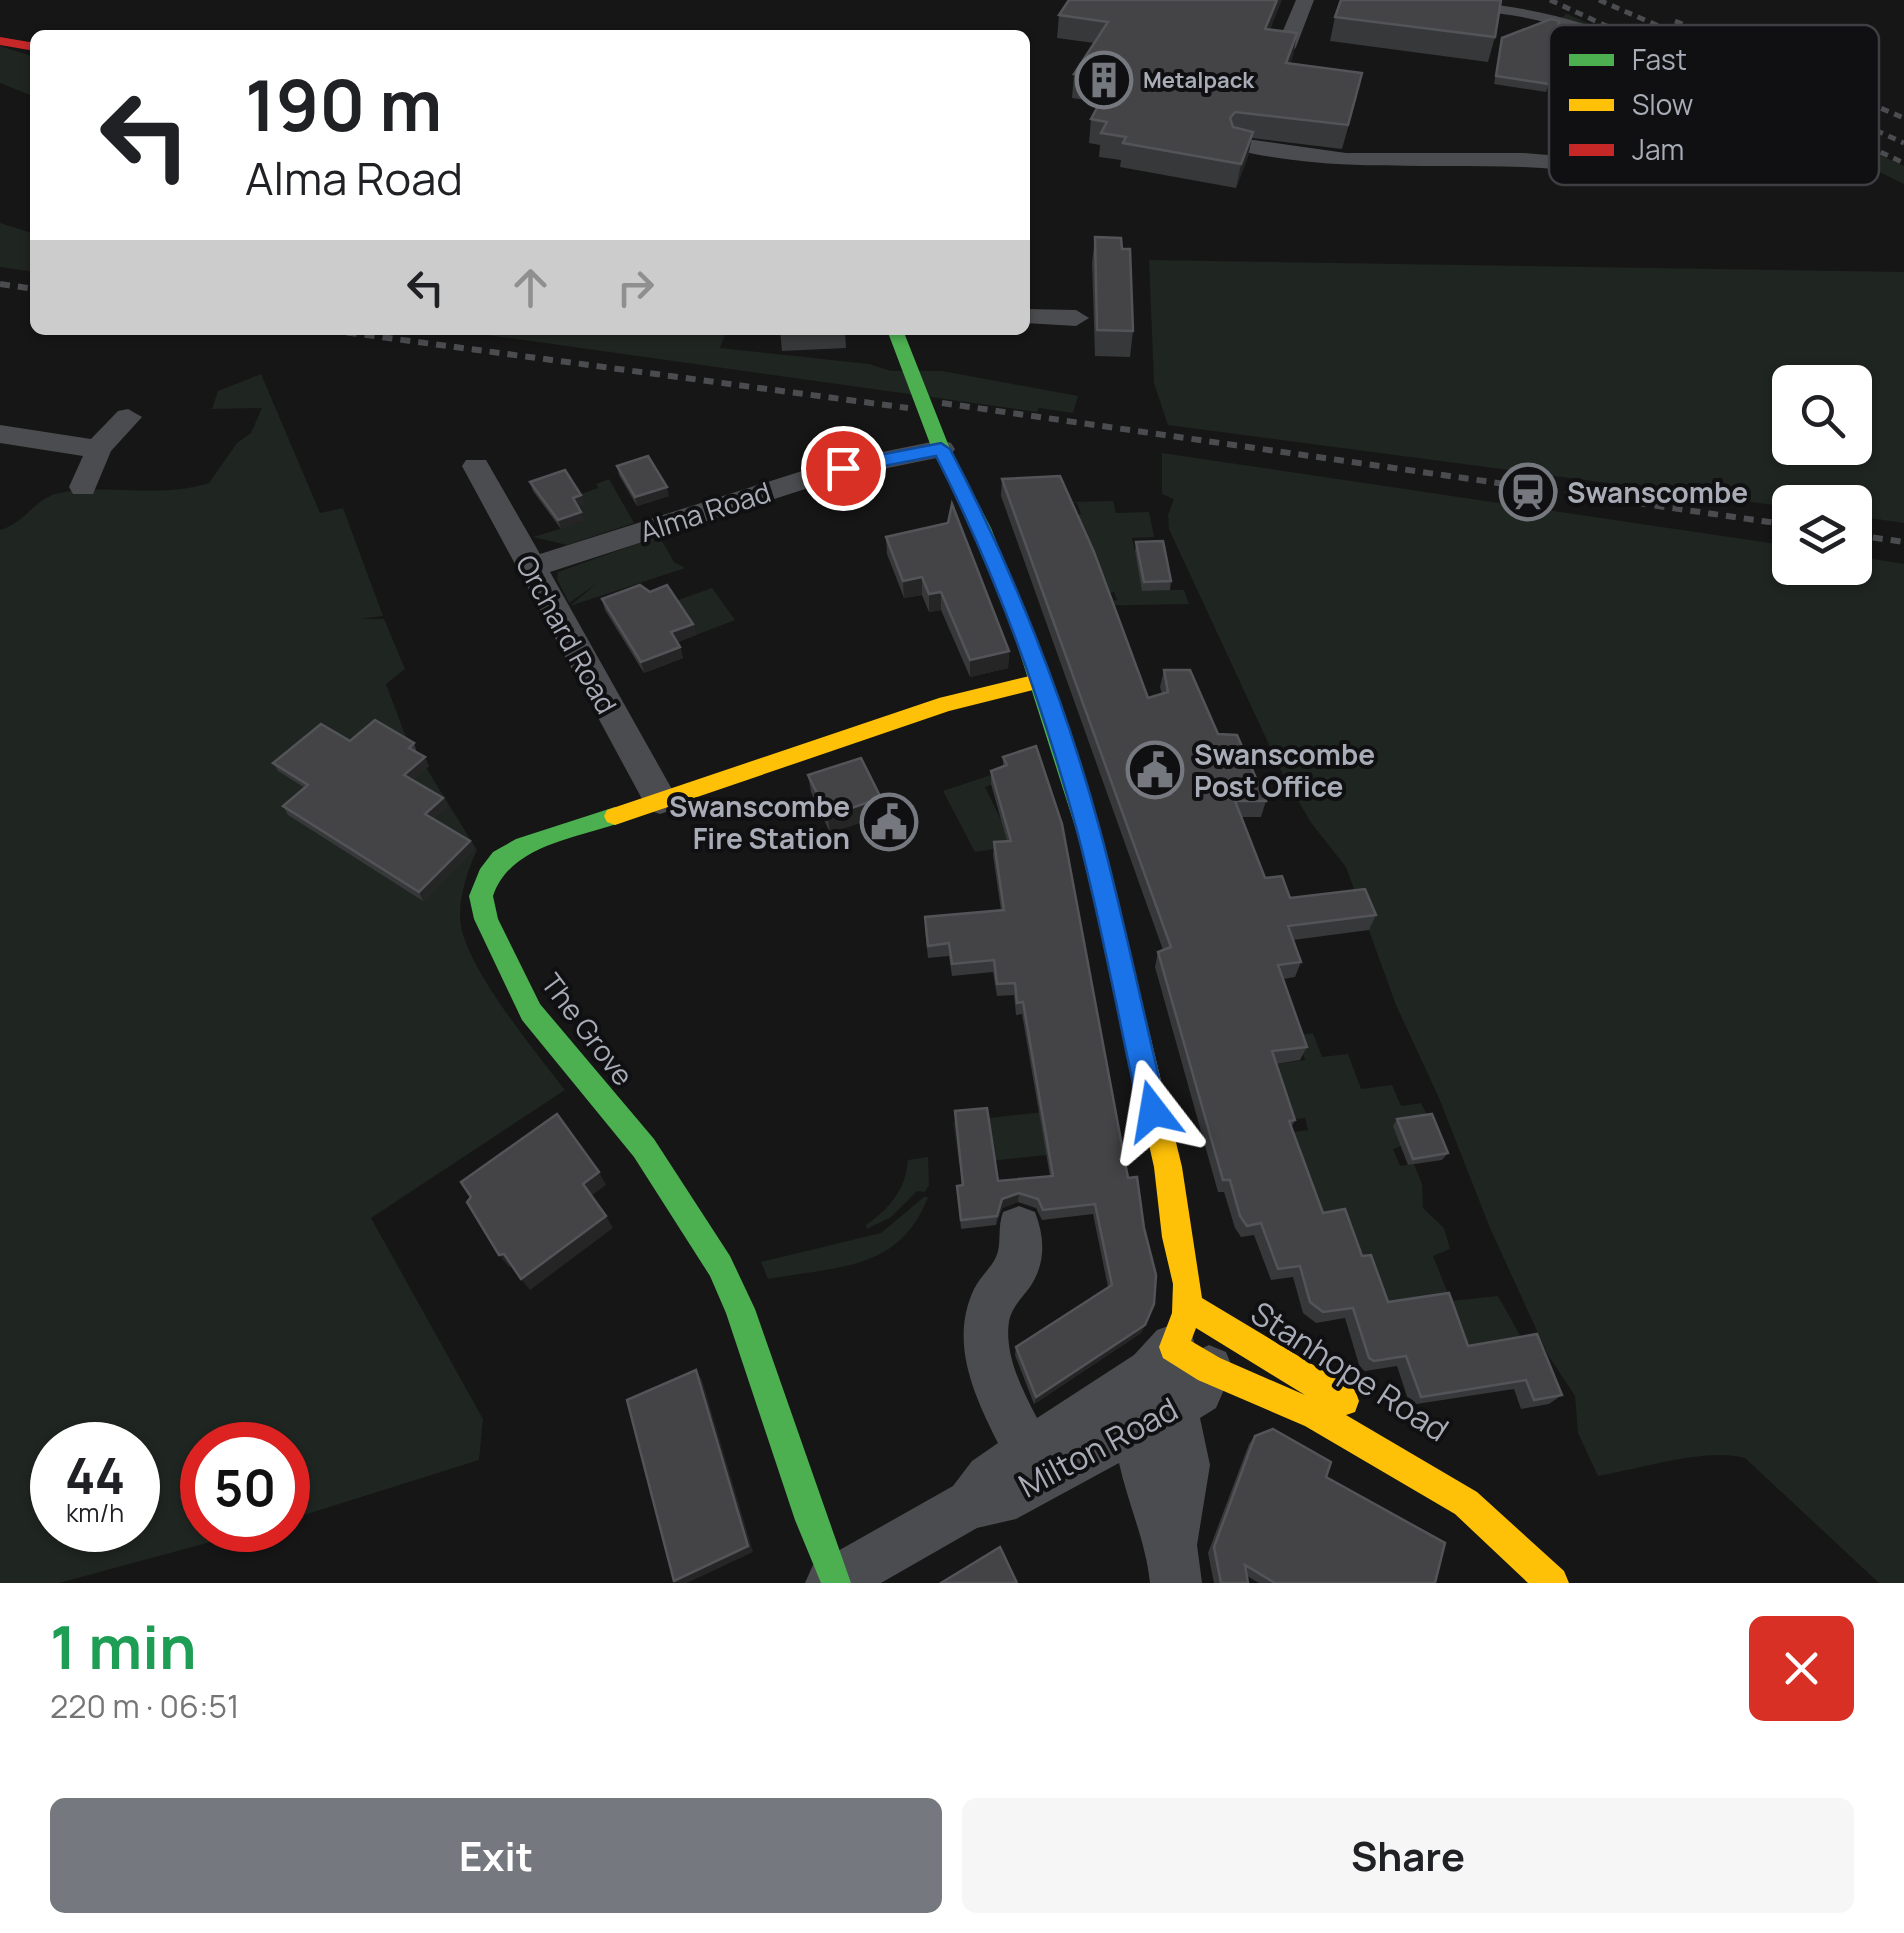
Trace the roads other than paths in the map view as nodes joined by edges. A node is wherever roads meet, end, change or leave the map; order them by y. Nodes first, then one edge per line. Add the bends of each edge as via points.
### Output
1 (1305, 0) edge
2 (1424, 0) edge
3 (1571, 25) edge
4 (0, 41) edge
5 (30, 46) edge
6 (1286, 47) edge
7 (1240, 144) edge
8 (1549, 162) edge
9 (1030, 316) edge
10 (1076, 318) dead end
11 (897, 335) edge
12 (128, 417) dead end
13 (0, 434) edge
14 (938, 439) junction
15 (98, 448) junction
16 (476, 466) dead end
17 (82, 486) dead end
18 (530, 568) junction
19 (1038, 682) junction
20 (660, 800) junction
21 (1168, 1168) junction
22 (1019, 1228) dead end
23 (1171, 1369) junction
24 (1029, 1452) junction
25 (1456, 1497) junction
26 (972, 1504) junction
27 (1174, 1564) edge
28 (834, 1582) edge
29 (1552, 1583) edge

1 - 6 street
2 - 3 street
4 - 5 main road
7 - 8 street via 1342,160
9 - 10 street
11 - 14 main road
12 - 15 street
13 - 15 street
14 - 18 street, Alma Road
14 - 19 main road via 982,528
15 - 17 street
16 - 18 street, Orchard Road
18 - 20 street, Orchard Road
19 - 20 main road, The Grove via 970,696
19 - 21 main road via 1090,836
20 - 28 main road, The Grove via 510,853 490,872 482,900 486,920 548,1035 654,1161 720,1266
21 - 23 main road
21 - 23 main road via 1213,1280
22 - 24 street via 1022,1260 990,1306 986,1334 998,1394
23 - 24 street, Milton Road
23 - 25 main road, Stanhope Road via 1316,1415
23 - 25 main road, Stanhope Road via 1308,1375 1438,1467
23 - 26 street, Milton Road via 998,1501
23 - 27 street via 1158,1518
24 - 26 street, Milton Road via 989,1478
25 - 29 main road, Stanhope Road
26 - 28 street, Milton Road

